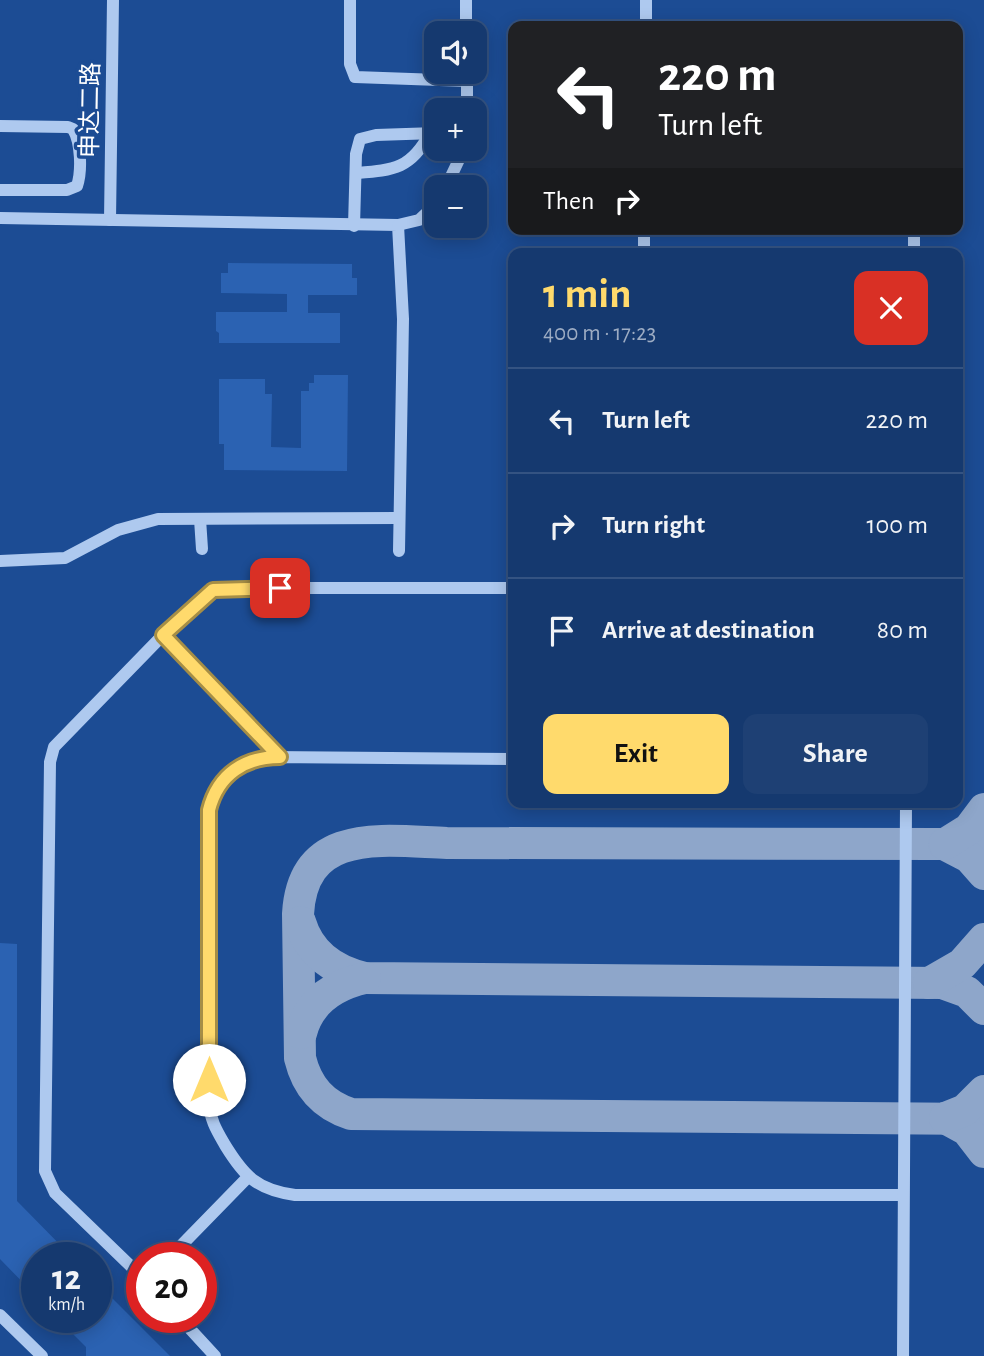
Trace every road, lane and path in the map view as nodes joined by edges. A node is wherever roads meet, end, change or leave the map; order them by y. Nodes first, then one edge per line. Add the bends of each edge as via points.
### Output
1 (113, 0) edge
2 (350, 0) edge
3 (466, 0) edge
4 (646, 0) edge
5 (466, 21) edge
6 (646, 21) edge
7 (424, 76) edge
8 (0, 126) edge
9 (424, 133) edge
10 (424, 145) edge
11 (356, 173) junction
12 (0, 190) edge
13 (424, 215) edge
14 (0, 218) edge
15 (110, 220) junction
16 (398, 225) junction
17 (354, 226) junction
18 (399, 518) junction
19 (200, 519) junction
20 (202, 549) dead end
21 (399, 551) dead end
22 (0, 561) edge
23 (508, 588) edge
24 (163, 635) junction
25 (280, 757) junction
26 (508, 759) edge
27 (906, 808) edge
28 (248, 1177) junction
29 (904, 1195) junction
30 (185, 1242) edge
31 (126, 1262) edge
32 (0, 1315) edge
33 (194, 1333) edge
34 (42, 1356) edge
35 (215, 1356) edge
36 (903, 1356) edge

1 - 15 street, 申达二路
2 - 7 street via 350,64 355,77
3 - 5 street
4 - 6 street
8 - 12 street via 73,129 79,175 77,186 67,190
9 - 11 street via 360,139
10 - 11 street via 395,169
11 - 17 street
13 - 16 street
14 - 15 street
15 - 17 street
16 - 17 street
16 - 18 street via 403,319
18 - 19 street
18 - 21 street
19 - 20 street
19 - 22 street via 139,522 65,558
23 - 24 street via 221,588 208,593
24 - 25 street
24 - 31 street via 58,741 50,762 45,1171 55,1193
25 - 26 street
25 - 28 street via 256,759 231,772 219,784 209,810 209,1103 215,1128
27 - 29 street
28 - 29 street via 268,1189 295,1195
28 - 30 street
29 - 36 street
32 - 34 street
33 - 35 street

